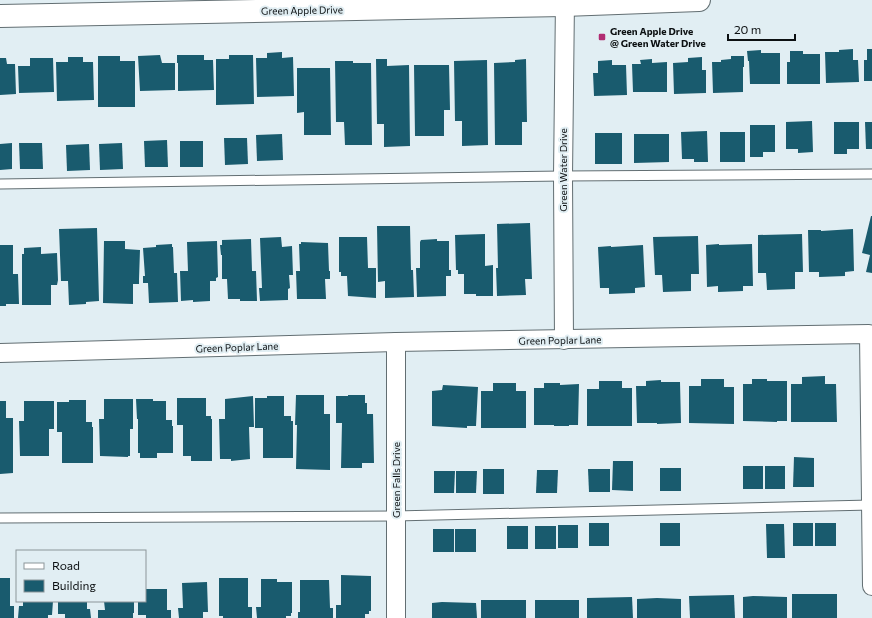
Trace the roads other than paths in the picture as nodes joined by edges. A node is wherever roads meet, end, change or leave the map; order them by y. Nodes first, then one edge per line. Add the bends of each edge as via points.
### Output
1 (699, 0) edge
2 (564, 3) edge
3 (0, 16) edge
4 (872, 174) edge
5 (563, 176) junction
6 (0, 184) edge
7 (564, 340) junction
8 (396, 342) junction
9 (0, 353) edge
10 (871, 505) junction
11 (395, 516) junction
12 (0, 518) edge
13 (872, 586) edge
14 (396, 618) edge

1 - 2 street, Green Apple Drive
2 - 3 street, Green Apple Drive
2 - 5 street, Green Water Drive
4 - 5 lane
5 - 6 lane
5 - 7 street, Green Water Drive
7 - 8 street, Green Poplar Lane
7 - 10 street, Green Poplar Lane via 869,334
8 - 9 street, Green Poplar Lane
8 - 11 street, Green Falls Drive
10 - 11 lane
10 - 13 street, Green Poplar Lane
11 - 12 lane
11 - 14 street, Green Falls Drive

